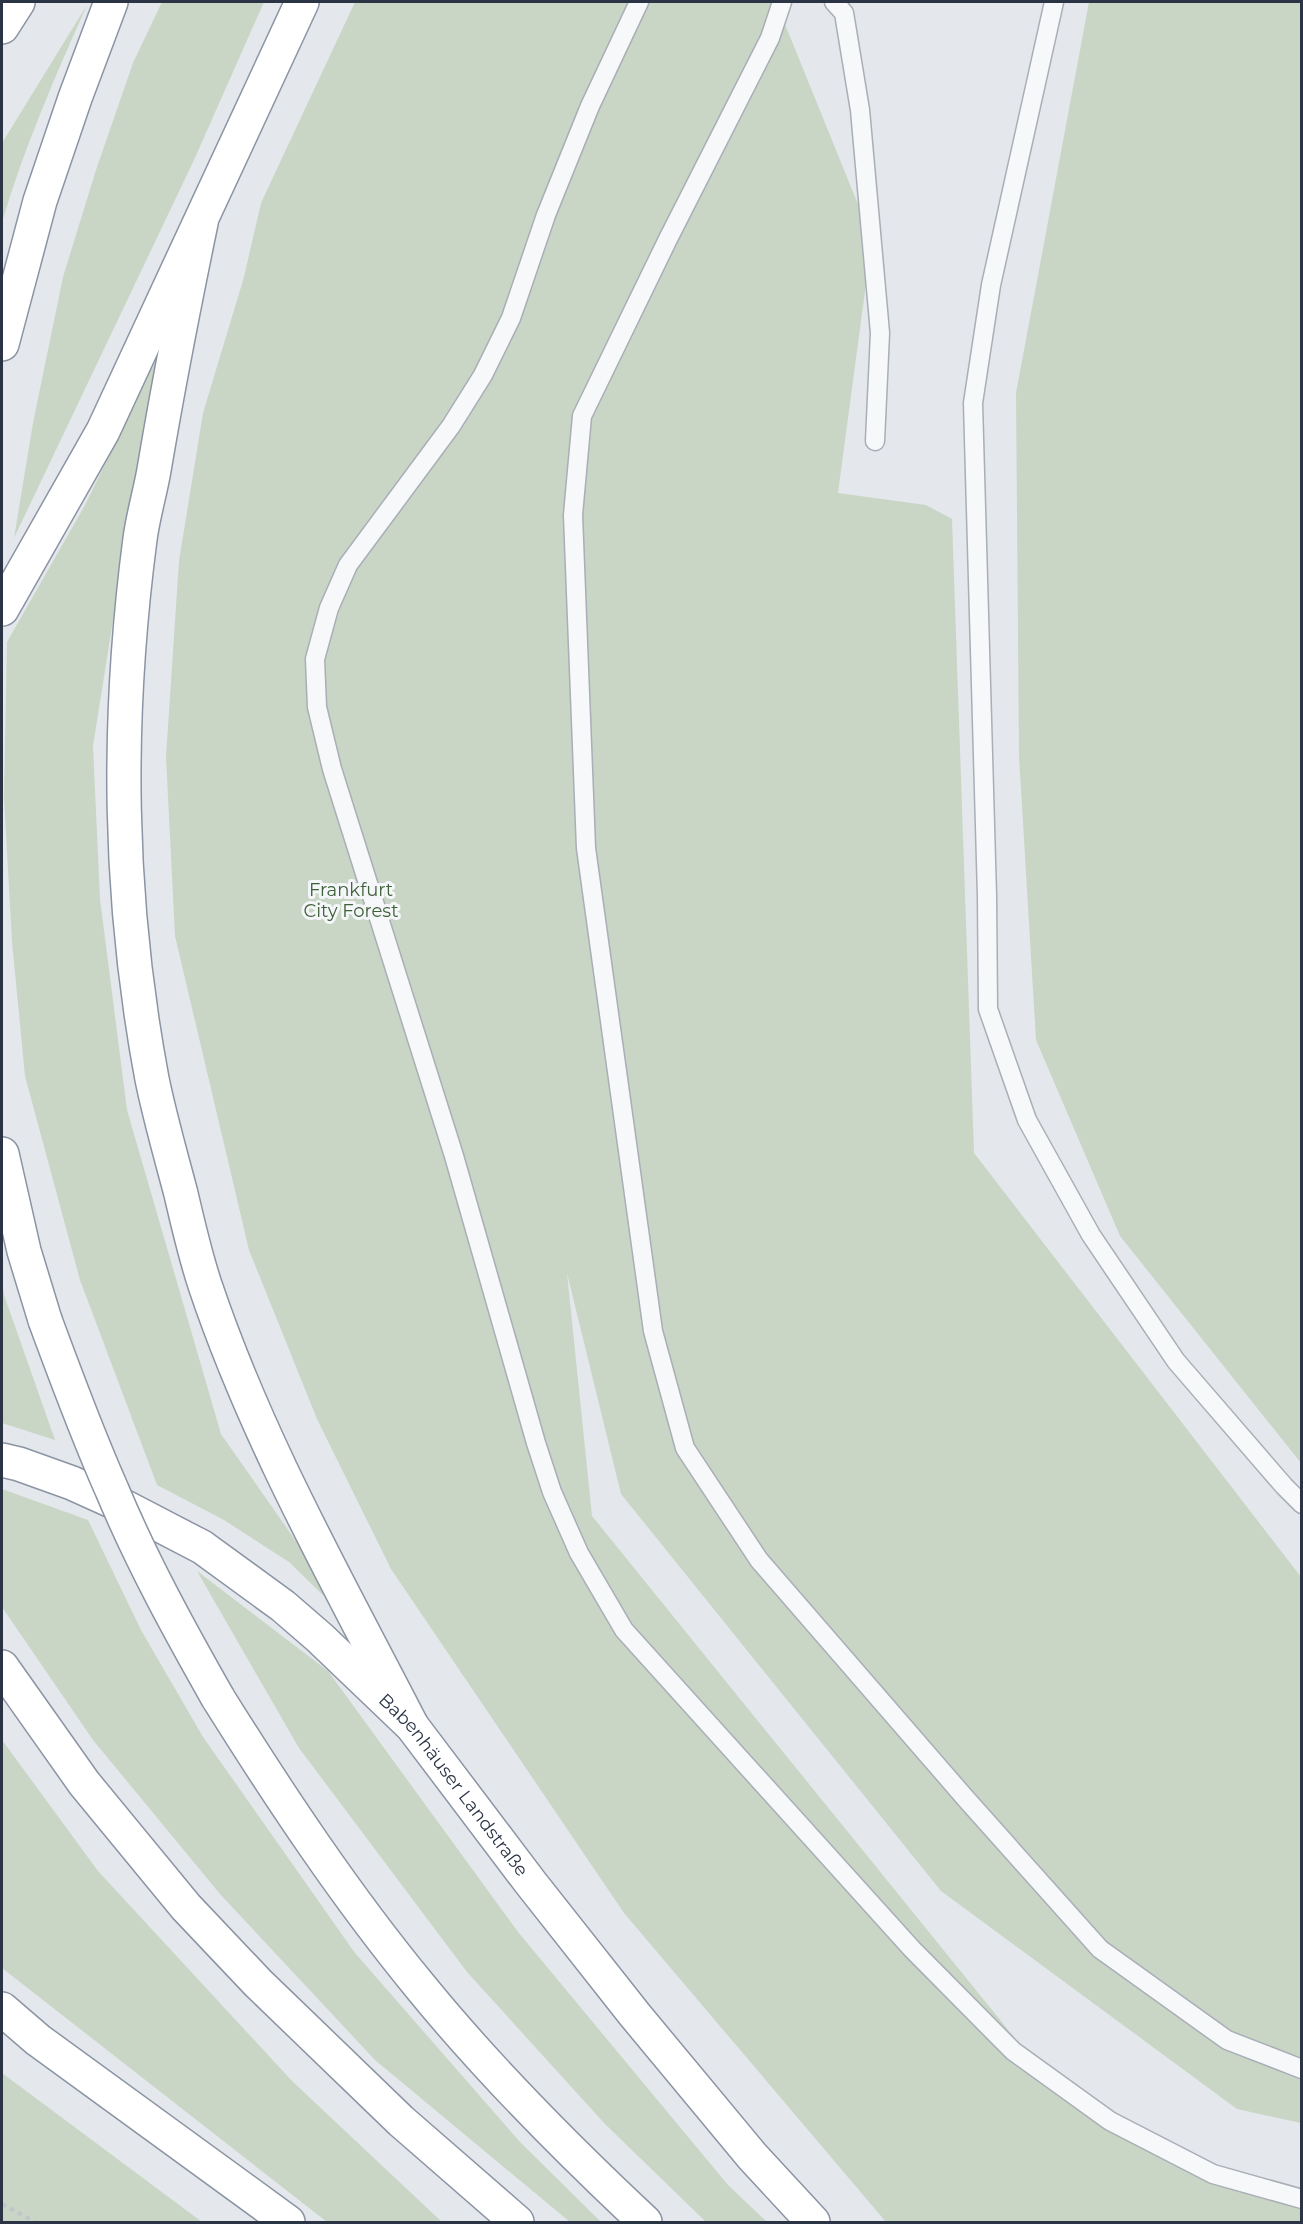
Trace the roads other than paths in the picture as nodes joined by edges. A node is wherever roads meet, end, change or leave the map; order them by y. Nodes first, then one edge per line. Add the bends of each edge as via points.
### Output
1 (18, 2) edge
2 (111, 2) edge
3 (302, 2) edge
4 (639, 2) edge
5 (782, 2) edge
6 (834, 2) edge
7 (1054, 2) edge
8 (2, 27) edge
9 (201, 223) junction
10 (2, 344) edge
11 (875, 441) dead end
12 (2, 609) edge
13 (2, 1154) edge
14 (2, 1460) edge
15 (1302, 1504) edge
16 (2, 1667) edge
17 (411, 1726) junction
18 (2, 2010) edge
19 (1302, 2069) edge
20 (1302, 2199) edge
21 (288, 2223) edge
22 (517, 2223) edge
23 (645, 2223) edge
24 (813, 2223) edge

1 - 8 highway
2 - 10 highway via 43,191
3 - 9 highway
4 - 20 lane via 590,106 546,215 511,318 483,375 348,565 329,608 315,659 317,707 332,769 454,1156 552,1492 579,1552 624,1630 912,1949 1013,2051 1110,2121 1213,2174
5 - 19 lane via 770,38 582,416 573,515 586,848 653,1331 685,1448 759,1560 967,1800 1100,1949 1227,2040
6 - 11 lane via 844,13 861,122 880,333
7 - 15 lane via 991,285 973,402 988,1009 1027,1120 1091,1235 1176,1361
9 - 12 highway via 103,431
9 - 17 highway via 140,535 129,643 122,747 123,810 135,965 159,1112 209,1295 257,1419
13 - 23 highway, bridge via 24,1251 78,1408 112,1492 218,1698 286,1804 420,1986 574,2156
14 - 17 highway, Babenhäuser Landstraße via 72,1483 202,1547 283,1606
16 - 22 highway via 84,1783 186,1907 258,1983 401,2121
17 - 24 highway, Babenhäuser Landstraße via 635,2015
18 - 21 highway

